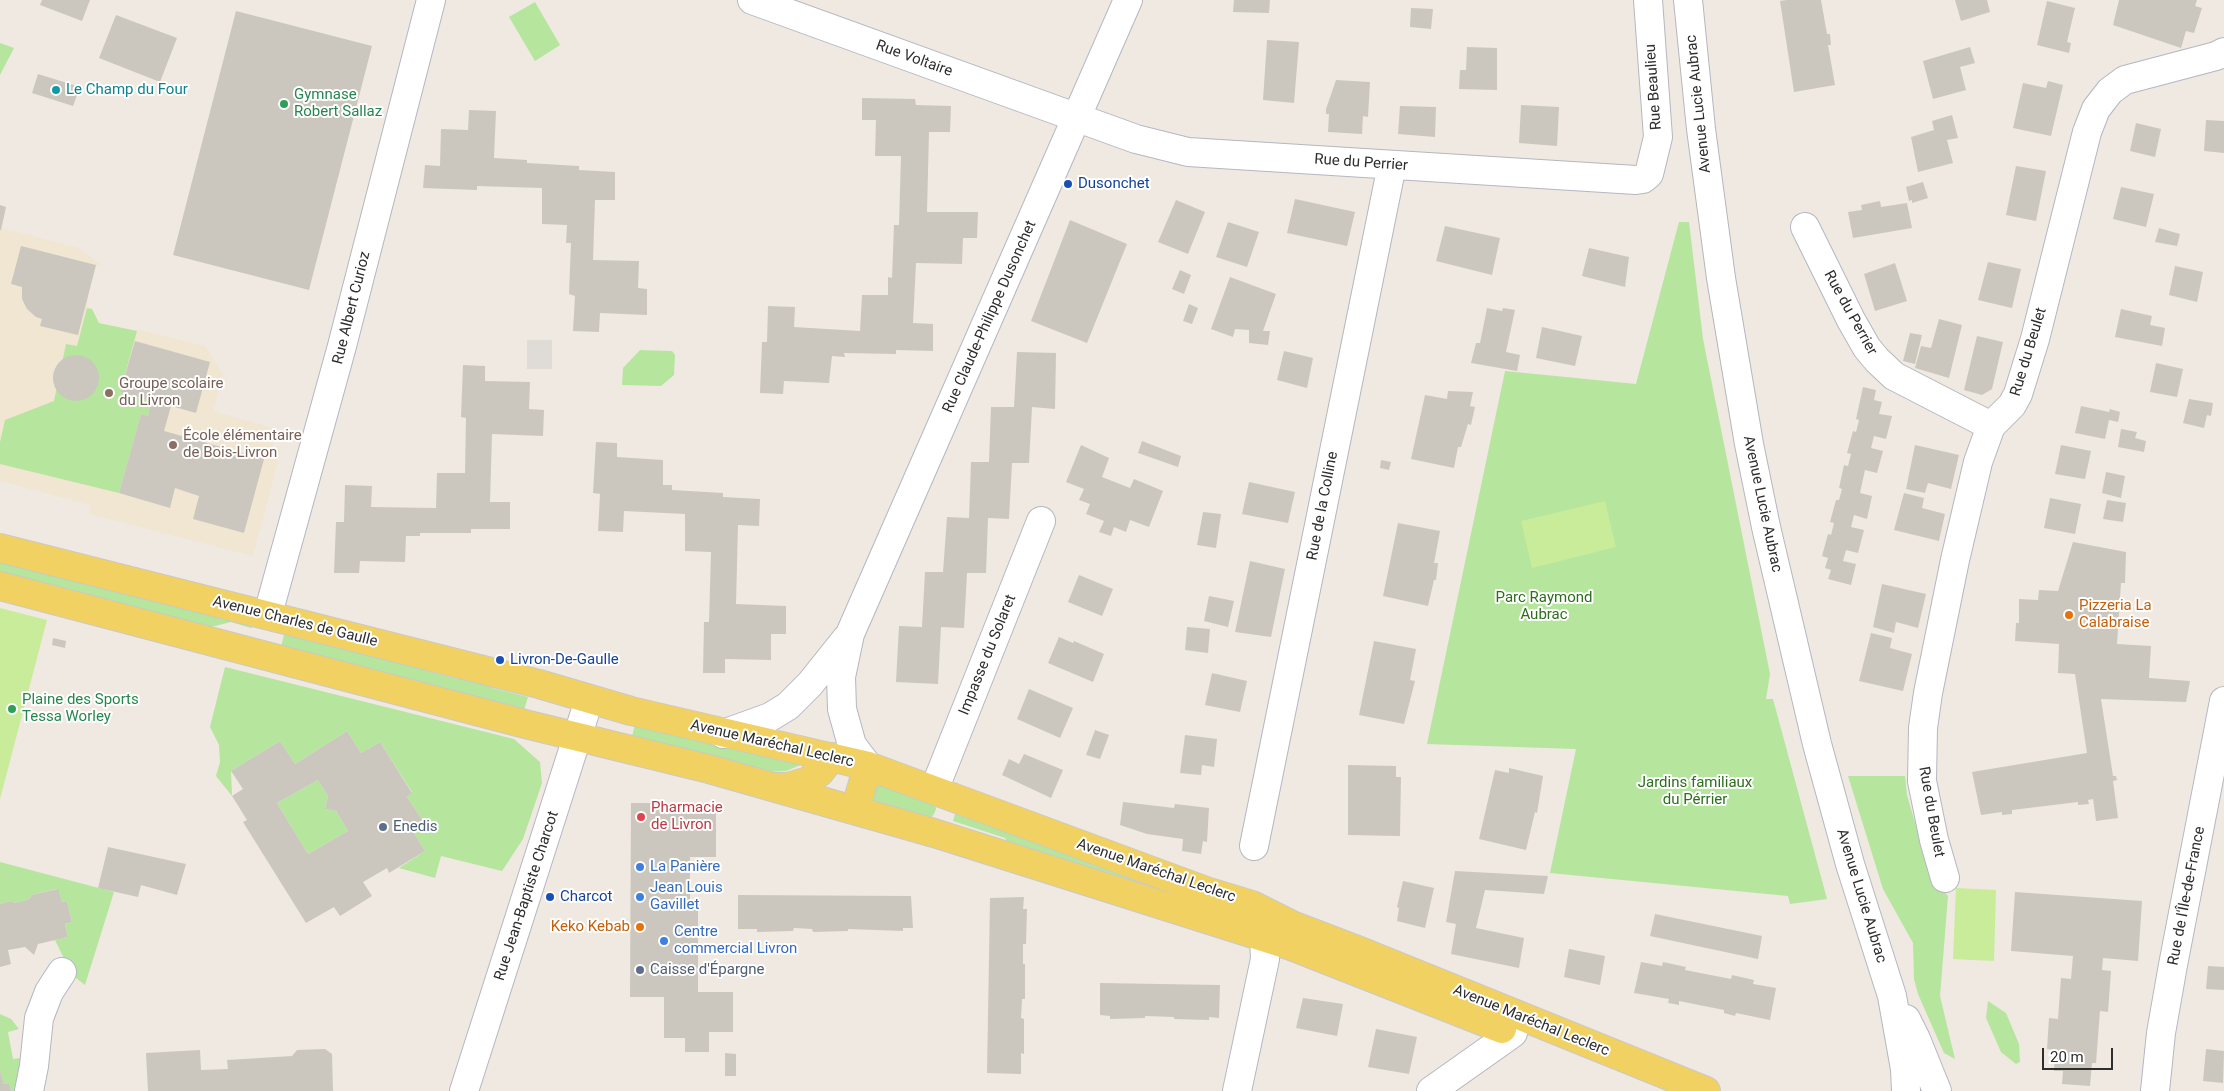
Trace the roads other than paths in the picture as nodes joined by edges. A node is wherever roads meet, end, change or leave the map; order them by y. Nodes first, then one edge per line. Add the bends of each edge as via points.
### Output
1 (431, 0) edge
2 (752, 0) edge
3 (1128, 0) edge
4 (1648, 0) edge
5 (1688, 0) edge
6 (2224, 52) edge
7 (1077, 117) junction
8 (1392, 165) junction
9 (1649, 174) joint
10 (1805, 227) dead end
11 (1992, 426) junction
12 (1041, 520) dead end
13 (0, 548) edge
14 (0, 586) edge
15 (272, 615) junction
16 (850, 634) junction
17 (250, 652) junction
18 (589, 700) junction
19 (2224, 701) edge
20 (842, 709) junction
21 (723, 734) junction
22 (578, 738) junction
23 (832, 757) junction
24 (868, 766) junction
25 (774, 787) junction
26 (940, 792) junction
27 (855, 810) junction
28 (934, 833) junction
29 (1254, 846) dead end
30 (1945, 878) dead end
31 (1264, 938) junction
32 (62, 972) dead end
33 (1892, 996) junction
34 (1513, 1033) junction
35 (29, 1091) edge
36 (464, 1091) edge
37 (1237, 1091) edge
38 (1431, 1091) edge
39 (1659, 1091) edge
40 (1706, 1091) edge
41 (1906, 1091) edge
42 (1937, 1091) edge
43 (2154, 1091) edge

1 - 15 street, Rue Albert Curioz via 337,365 271,603
2 - 7 street, Rue Voltaire
3 - 7 street, Rue Claude-Philippe Dusonchet
4 - 9 street, Rue Beaulieu via 1658,127
5 - 33 street, Avenue Lucie Aubrac via 1721,278 1766,527 1820,753 1850,864
6 - 11 street, Rue du Beulet via 2125,80 2110,91 2096,109 2084,142 2035,339 2018,394
7 - 8 street, Rue du Perrier via 1136,139 1188,152
7 - 16 street, Rue Claude-Philippe Dusonchet
8 - 9 street, Rue du Perrier via 1636,180
8 - 29 street, Rue de la Colline
10 - 11 street, Rue du Perrier via 1851,320 1877,360 1894,376
11 - 30 street, Rue du Beulet via 1978,462 1959,542 1923,728 1922,781
12 - 26 street, Impasse du Solaret
13 - 15 main road, Avenue Charles de Gaulle via 172,593
14 - 17 main road
15 - 17 main road
15 - 18 main road, Avenue Charles de Gaulle via 539,684
16 - 20 street, Rue Claude-Philippe Dusonchet via 842,677
16 - 21 street, Rue Claude-Philippe Dusonchet via 788,706 770,717
17 - 22 main road
18 - 21 main road, Avenue Maréchal Leclerc
18 - 22 street, Rue Jean-Baptiste Charcot
19 - 43 street, Rue de l'Île-de-France via 2173,964
20 - 23 street, Rue Claude-Philippe Dusonchet
20 - 24 street, Rue Claude-Philippe Dusonchet via 852,745
21 - 23 main road, Avenue Maréchal Leclerc
22 - 25 main road, Avenue Maréchal Leclerc
22 - 36 street, Rue Jean-Baptiste Charcot
23 - 24 main road, Avenue Maréchal Leclerc
23 - 25 main road via 820,772 808,780 795,786
24 - 26 main road, Avenue Maréchal Leclerc
24 - 27 main road
25 - 27 main road, Avenue Maréchal Leclerc
26 - 28 main road via 946,814
26 - 40 main road, Avenue Maréchal Leclerc via 1197,888 1252,905 1292,925
27 - 28 main road, Avenue Maréchal Leclerc
28 - 31 main road, Avenue Maréchal Leclerc
31 - 34 main road, Avenue Maréchal Leclerc
31 - 37 street via 1265,959
32 - 35 street via 49,992 39,1018
33 - 41 street, Avenue Lucie Aubrac
33 - 42 street, Avenue Lucie Aubrac via 1916,1039
34 - 38 street
34 - 39 main road, Avenue Maréchal Leclerc

